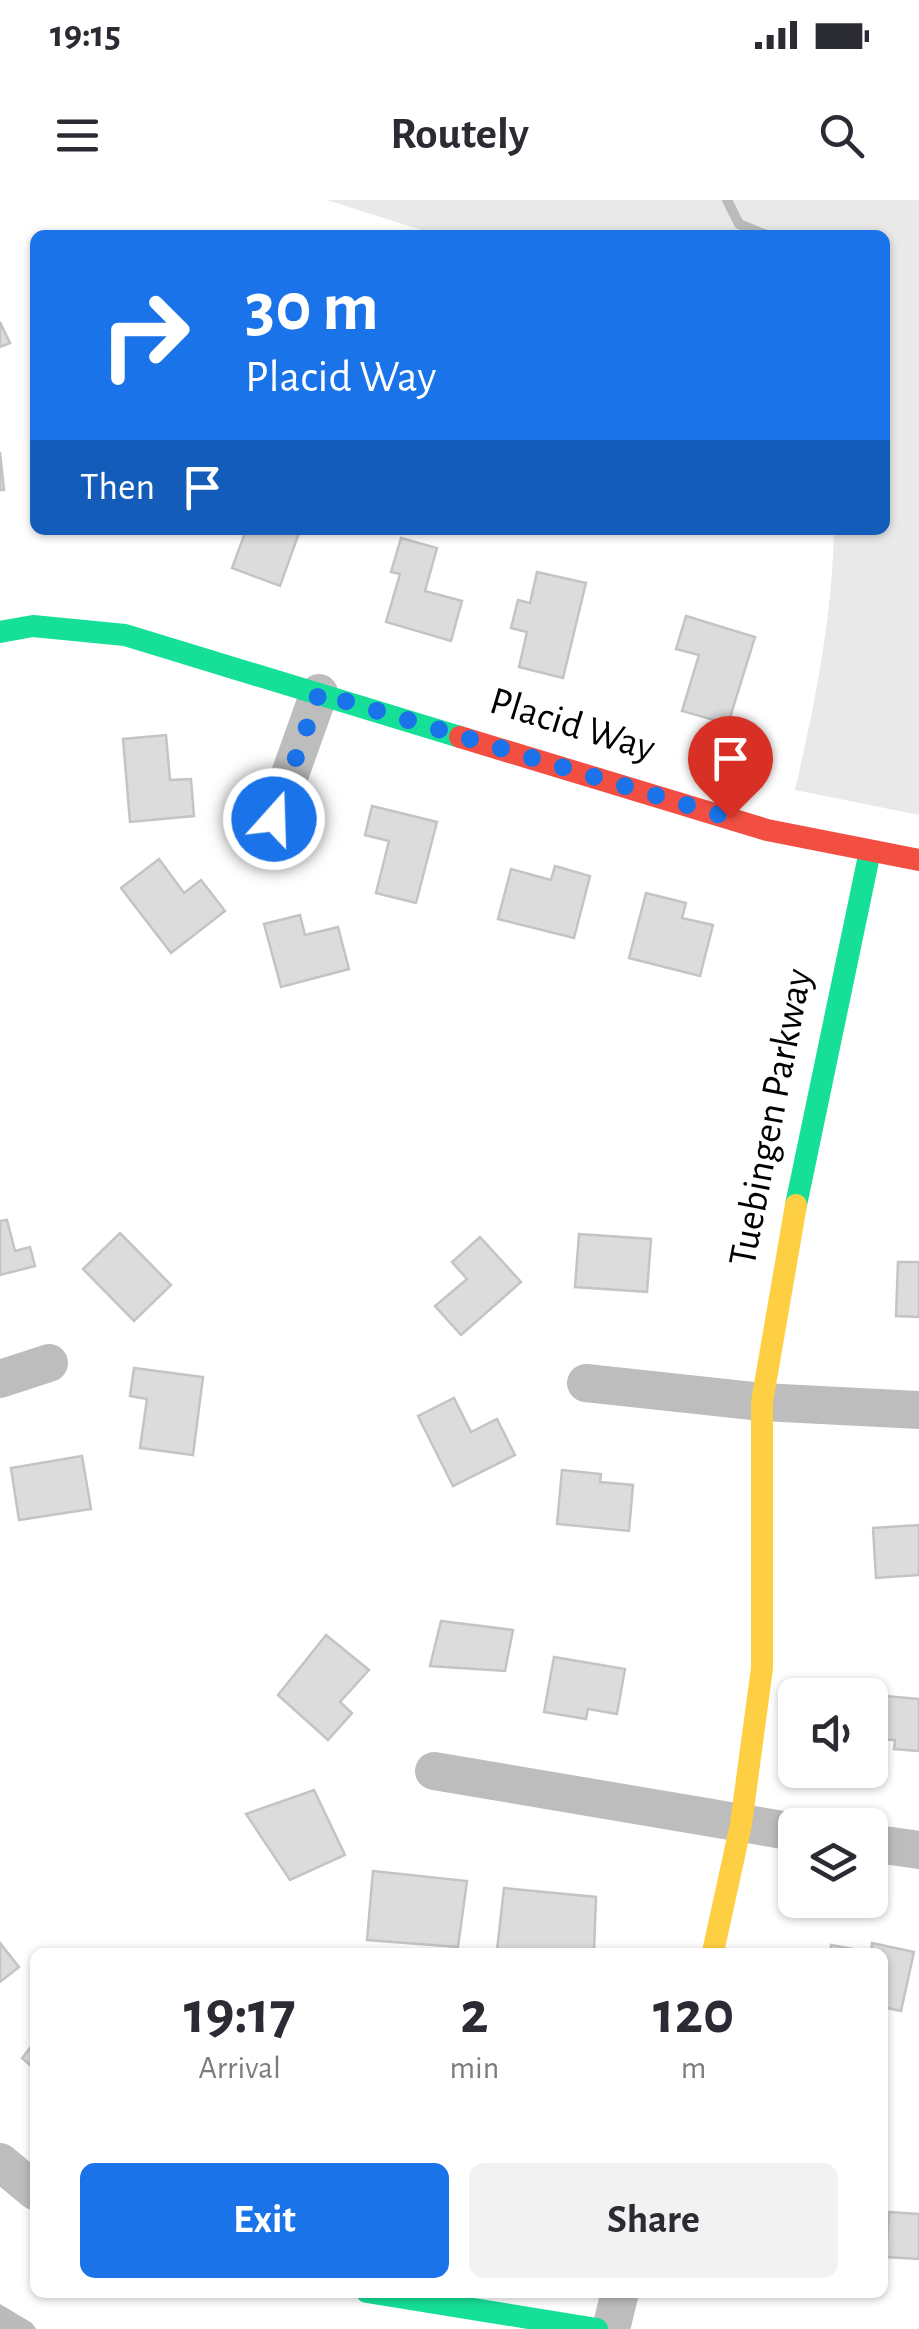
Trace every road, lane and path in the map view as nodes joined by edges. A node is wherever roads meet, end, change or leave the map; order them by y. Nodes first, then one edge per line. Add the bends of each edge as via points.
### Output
1 (0, 632) edge
2 (319, 693) junction
3 (274, 819) dead end
4 (870, 851) junction
5 (919, 860) edge
6 (49, 1363) dead end
7 (0, 1378) edge
8 (586, 1383) dead end
9 (762, 1402) junction
10 (919, 1410) edge
11 (434, 1772) dead end
12 (741, 1824) junction
13 (778, 1829) edge
14 (888, 1846) edge
15 (919, 1850) edge
16 (714, 1948) edge
17 (0, 2162) edge
18 (30, 2186) edge
19 (404, 2298) edge
20 (619, 2298) edge
21 (597, 2329) edge
22 (611, 2329) edge

1 - 2 street, Placid Way via 34,626 125,634
2 - 3 street
2 - 4 street, Placid Way via 767,830
4 - 5 street, Placid Way
4 - 9 street, Tuebingen Parkway
6 - 7 street
8 - 9 street
9 - 10 street
9 - 12 street, Tuebingen Parkway via 762,1668
11 - 12 street
12 - 13 street
12 - 16 street, Tuebingen Parkway
14 - 15 street
17 - 18 street
19 - 21 street
20 - 22 street

